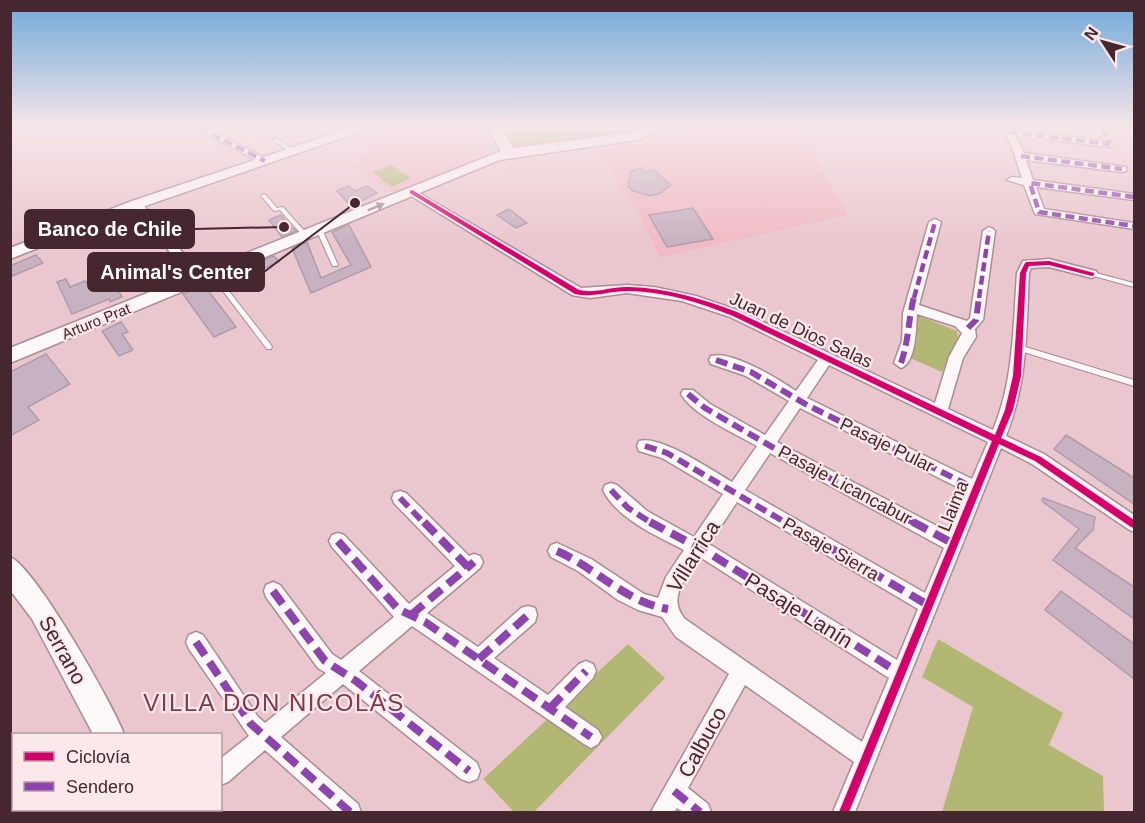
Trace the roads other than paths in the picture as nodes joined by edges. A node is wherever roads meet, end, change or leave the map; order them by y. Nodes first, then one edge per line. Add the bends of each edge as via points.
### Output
1 (249, 166) edge
2 (476, 166) edge
3 (1024, 166) edge
4 (1102, 166) edge
5 (1122, 169) dead end
6 (1012, 180) dead end
7 (1030, 183) junction
8 (412, 192) junction
9 (264, 196) dead end
10 (1134, 197) edge
11 (137, 204) junction
12 (935, 222) dead end
13 (1134, 226) edge
14 (989, 231) dead end
15 (312, 232) junction
16 (10, 254) edge
17 (335, 265) dead end
18 (1092, 274) joint
19 (205, 276) junction
20 (1134, 285) edge
21 (912, 308) junction
22 (968, 328) junction
23 (269, 347) dead end
24 (1019, 348) junction
25 (10, 356) edge
26 (826, 358) junction
27 (716, 360) dead end
28 (901, 363) dead end
29 (1134, 383) edge
30 (688, 394) dead end
31 (798, 399) junction
32 (939, 413) junction
33 (996, 440) junction
34 (768, 443) junction
35 (645, 446) dead end
36 (976, 489) junction
37 (611, 490) dead end
38 (734, 492) junction
39 (400, 498) dead end
40 (1134, 524) edge
41 (338, 541) dead end
42 (954, 544) junction
43 (697, 547) junction
44 (557, 551) dead end
45 (10, 569) edge
46 (273, 591) dead end
47 (928, 605) junction
48 (668, 609) junction
49 (411, 615) junction
50 (528, 615) dead end
51 (196, 642) dead end
52 (479, 659) junction
53 (586, 671) dead end
54 (742, 671) junction
55 (342, 672) junction
56 (901, 674) junction
57 (550, 708) junction
58 (108, 733) edge
59 (265, 737) junction
60 (591, 737) dead end
61 (867, 758) junction
62 (469, 771) dead end
63 (222, 772) edge
64 (674, 791) junction
65 (350, 813) edge
66 (662, 813) edge
67 (700, 813) edge
68 (844, 813) edge

1 - 11 main road
2 - 8 main road, Arturo Prat
3 - 7 street
4 - 5 street
6 - 7 street
7 - 10 street
7 - 13 street via 1039,212
15 -> 8 main road, Arturo Prat
8 - 26 street, Juan de Dios Salas via 577,292 586,295 627,289 699,302 735,314
9 - 15 lane via 276,210 281,208
11 - 16 main road
11 - 19 street
12 - 21 street
14 - 22 street via 976,320
15 - 17 lane
15 - 19 main road, Arturo Prat
18 - 20 lane
18 - 24 street, Llaima via 1049,263 1027,264 1023,273
19 - 23 lane
19 - 25 main road, Arturo Prat
21 - 22 street
21 - 28 street via 909,341
22 - 32 street via 969,337 954,363
24 - 29 lane
24 - 33 street, Llaima via 1012,398
26 - 31 street, Villarrica
26 - 32 street, Juan de Dios Salas
27 - 31 street, Pasaje Pular
30 - 34 street, Pasaje Licancabur via 705,408
31 - 34 street, Villarrica
31 - 36 street, Pasaje Pular
32 - 33 street, Juan de Dios Salas
33 - 36 street, Llaima
33 - 40 street, Juan de Dios Salas via 1038,459
34 - 38 street, Villarrica
34 - 42 street, Pasaje Licancabur
35 - 38 street, Pasaje Sierra via 667,453
36 - 42 street, Llaima
37 - 43 street, Pasaje Lanín via 625,504
38 - 43 street, Villarrica
38 - 47 street, Pasaje Sierra
39 - 49 street via 471,565
41 - 49 street via 398,609
42 - 47 street, Llaima
43 - 48 street, Villarrica via 669,589
43 - 56 street, Pasaje Lanín
44 - 48 street via 643,604
45 - 58 main road, Serrano via 41,610
46 - 55 street via 326,662
47 - 56 street, Llaima
48 - 54 street, Villarrica via 683,630
49 - 52 street
49 - 55 street
50 - 52 street
51 - 59 street via 250,724
52 - 57 street
53 - 57 street
54 - 61 street, Villarrica
54 - 64 street, Calbuco
55 - 59 street
55 - 62 street
56 - 61 street, Llaima
57 - 60 street
59 - 63 street
59 - 65 street
61 - 68 street, Llaima
64 - 66 street, Calbuco
64 - 67 street

